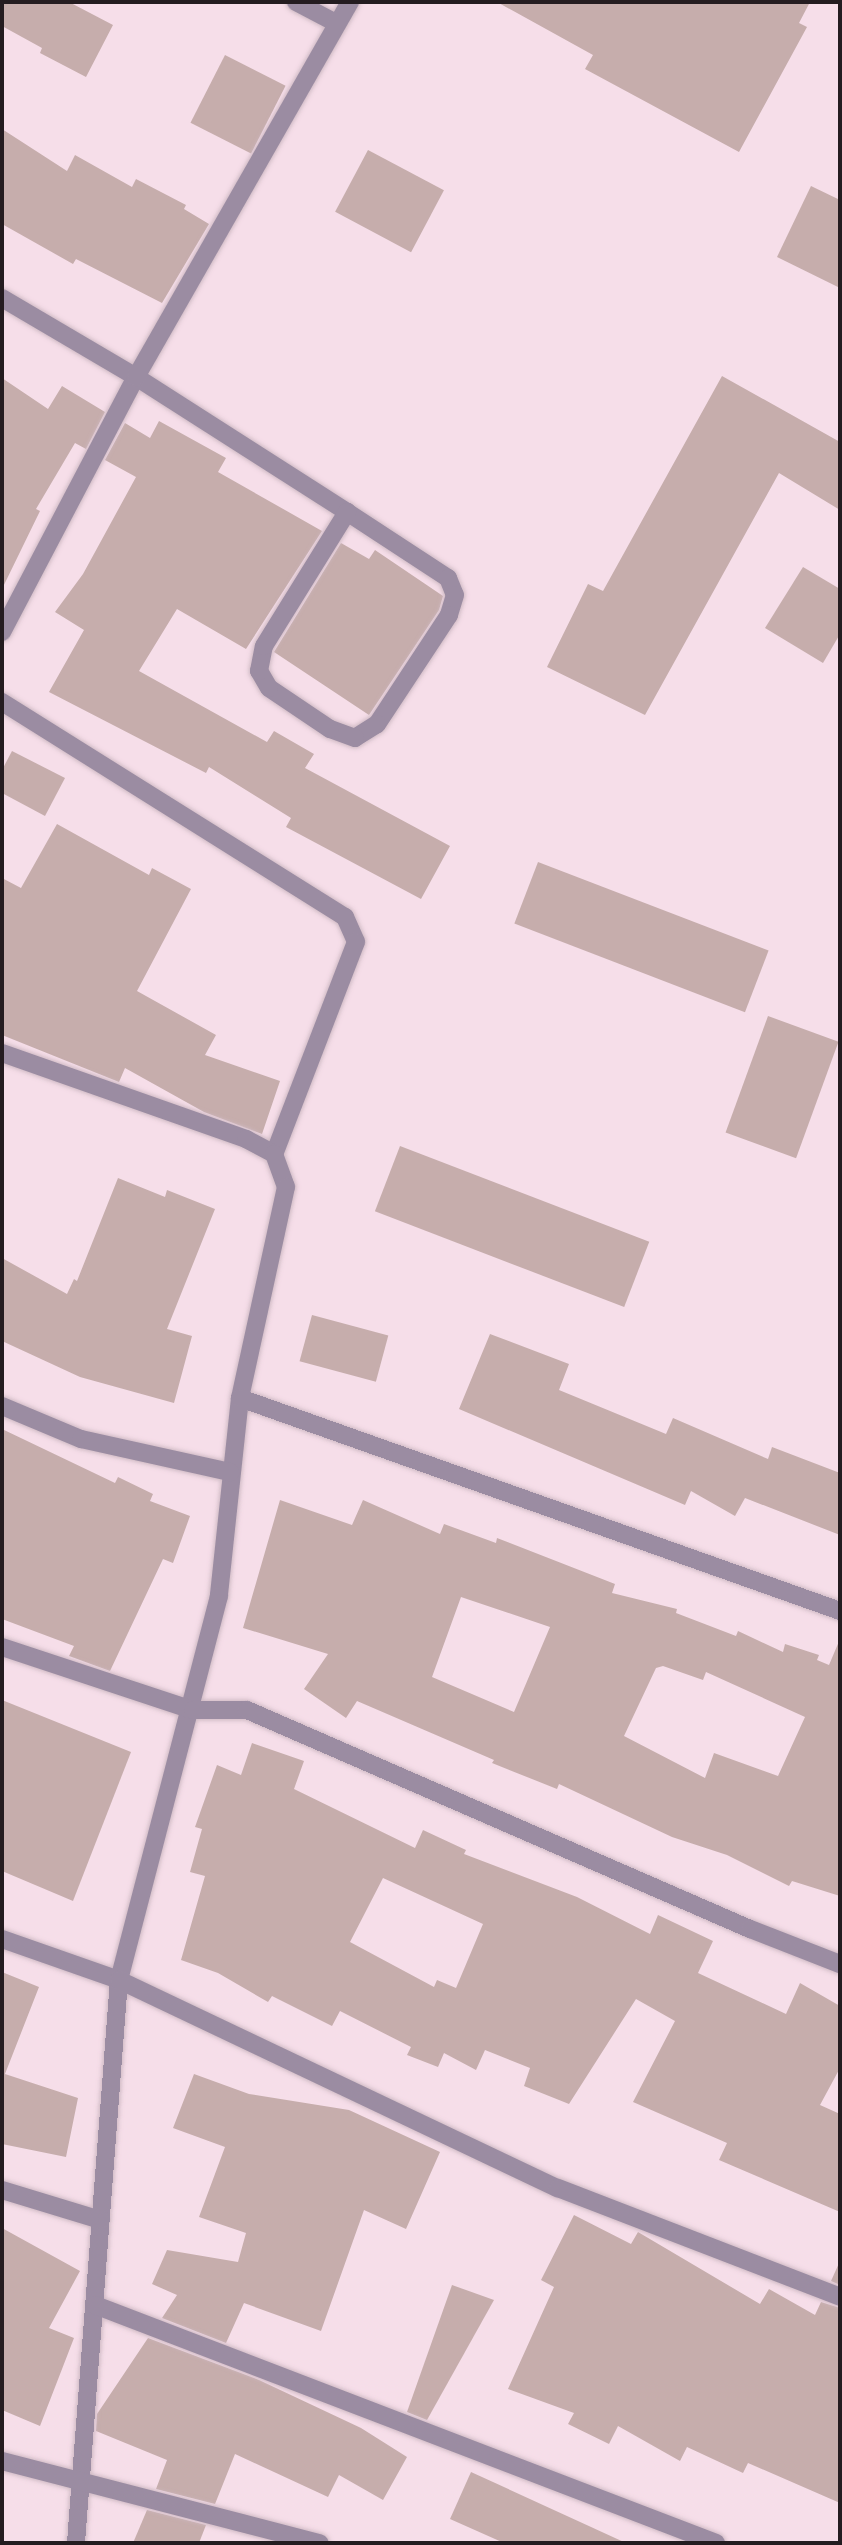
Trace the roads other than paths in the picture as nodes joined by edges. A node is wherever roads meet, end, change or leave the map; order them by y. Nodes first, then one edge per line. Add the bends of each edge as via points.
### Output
1 (296, 2) edge
2 (351, 2) edge
3 (336, 23) junction
4 (2, 298) edge
5 (136, 377) junction
6 (347, 512) junction
7 (2, 632) edge
8 (2, 702) edge
9 (2, 1053) edge
10 (274, 1154) junction
11 (240, 1398) junction
12 (2, 1406) edge
13 (230, 1472) junction
14 (840, 1611) edge
15 (2, 1647) edge
16 (193, 1710) junction
17 (2, 1939) edge
18 (840, 1964) edge
19 (118, 1980) junction
20 (2, 2190) edge
21 (101, 2220) junction
22 (840, 2297) edge
23 (95, 2305) junction
24 (2, 2461) edge
25 (82, 2485) junction
26 (76, 2543) edge
27 (320, 2543) edge
28 (716, 2543) edge

1 - 3 street
2 - 3 street
3 - 5 street
4 - 5 street
5 - 6 street
5 - 7 street
6 - 6 street via 448,578 455,595 449,615 377,724 355,738 330,729 270,688 259,671 264,646
8 - 10 street via 345,917 356,942
9 - 10 street via 246,1139
10 - 11 street via 286,1187
11 - 13 street
11 - 14 street
12 - 13 street via 82,1439
13 - 16 street via 219,1596
15 - 16 street
16 - 18 street via 247,1710
16 - 19 street
17 - 19 street
19 - 21 street
19 - 22 street via 558,2188
20 - 21 street
21 - 23 street
23 - 25 street
23 - 28 street
24 - 25 street
25 - 26 street
25 - 27 street

